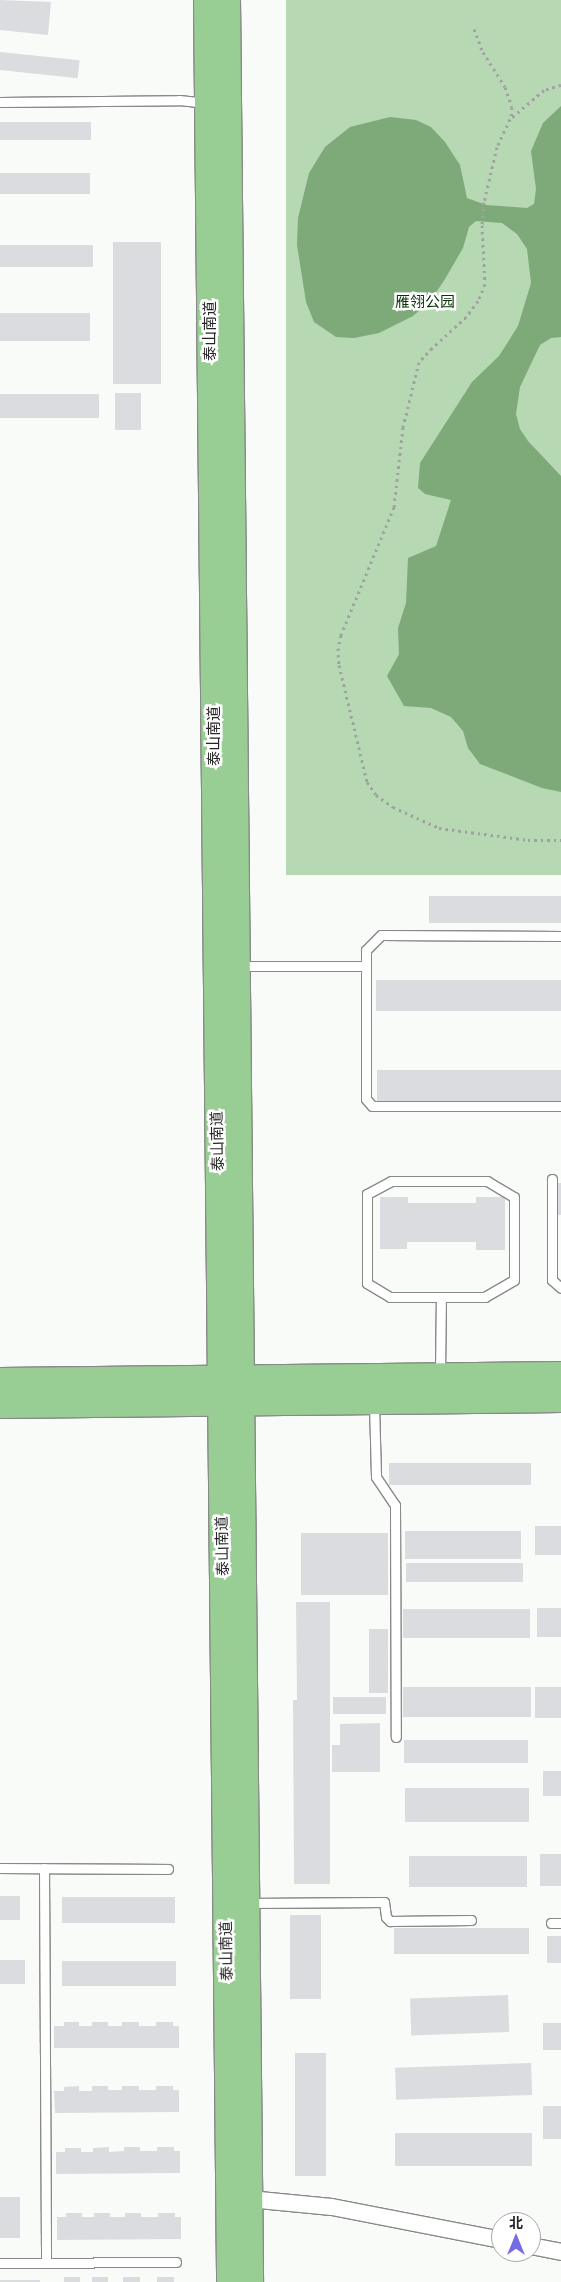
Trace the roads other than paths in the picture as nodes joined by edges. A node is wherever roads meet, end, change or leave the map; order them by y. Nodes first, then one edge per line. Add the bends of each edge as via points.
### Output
1 (207, 0) edge
2 (227, 0) edge
3 (0, 102) edge
4 (208, 104) junction
5 (561, 936) edge
6 (236, 966) junction
7 (366, 966) junction
8 (561, 1106) edge
9 (552, 1179) dead end
10 (561, 1288) edge
11 (441, 1297) junction
12 (561, 1375) edge
13 (440, 1376) junction
14 (0, 1381) edge
15 (230, 1390) junction
16 (561, 1399) edge
17 (374, 1401) junction
18 (0, 1404) edge
19 (396, 1738) dead end
20 (0, 1868) edge
21 (44, 1868) junction
22 (168, 1869) dead end
23 (245, 1903) junction
24 (471, 1920) dead end
25 (550, 1923) dead end
26 (561, 1923) edge
27 (249, 2199) junction
28 (491, 2238) edge
29 (541, 2248) edge
30 (561, 2252) edge
31 (176, 2262) dead end
32 (0, 2263) edge
33 (46, 2263) junction
34 (230, 2282) edge
35 (250, 2282) edge

1 - 4 main road, 泰山南道
2 - 6 main road, 泰山南道
3 - 4 lane via 179,100
4 - 15 main road, 泰山南道
5 - 7 lane via 381,936 366,950
6 - 7 lane
6 - 15 main road, 泰山南道
7 - 8 lane via 366,1099 372,1106
9 - 10 lane via 552,1280
11 - 11 lane via 390,1297 367,1283 367,1194 390,1181 487,1181 514,1197 514,1280 485,1298
11 - 13 lane
12 - 13 main road
13 - 15 main road
14 - 15 main road
15 - 17 main road
15 - 18 main road
15 - 23 main road, 泰山南道
15 - 34 main road, 泰山南道
16 - 17 main road
17 - 19 lane via 376,1477 394,1505
20 - 21 lane
21 - 22 lane
21 - 33 lane
23 - 24 lane via 384,1902 386,1917 390,1921
23 - 27 main road, 泰山南道
25 - 26 lane
27 - 28 street via 332,2207
27 - 35 main road, 泰山南道
29 - 30 street
31 - 33 lane
32 - 33 lane

